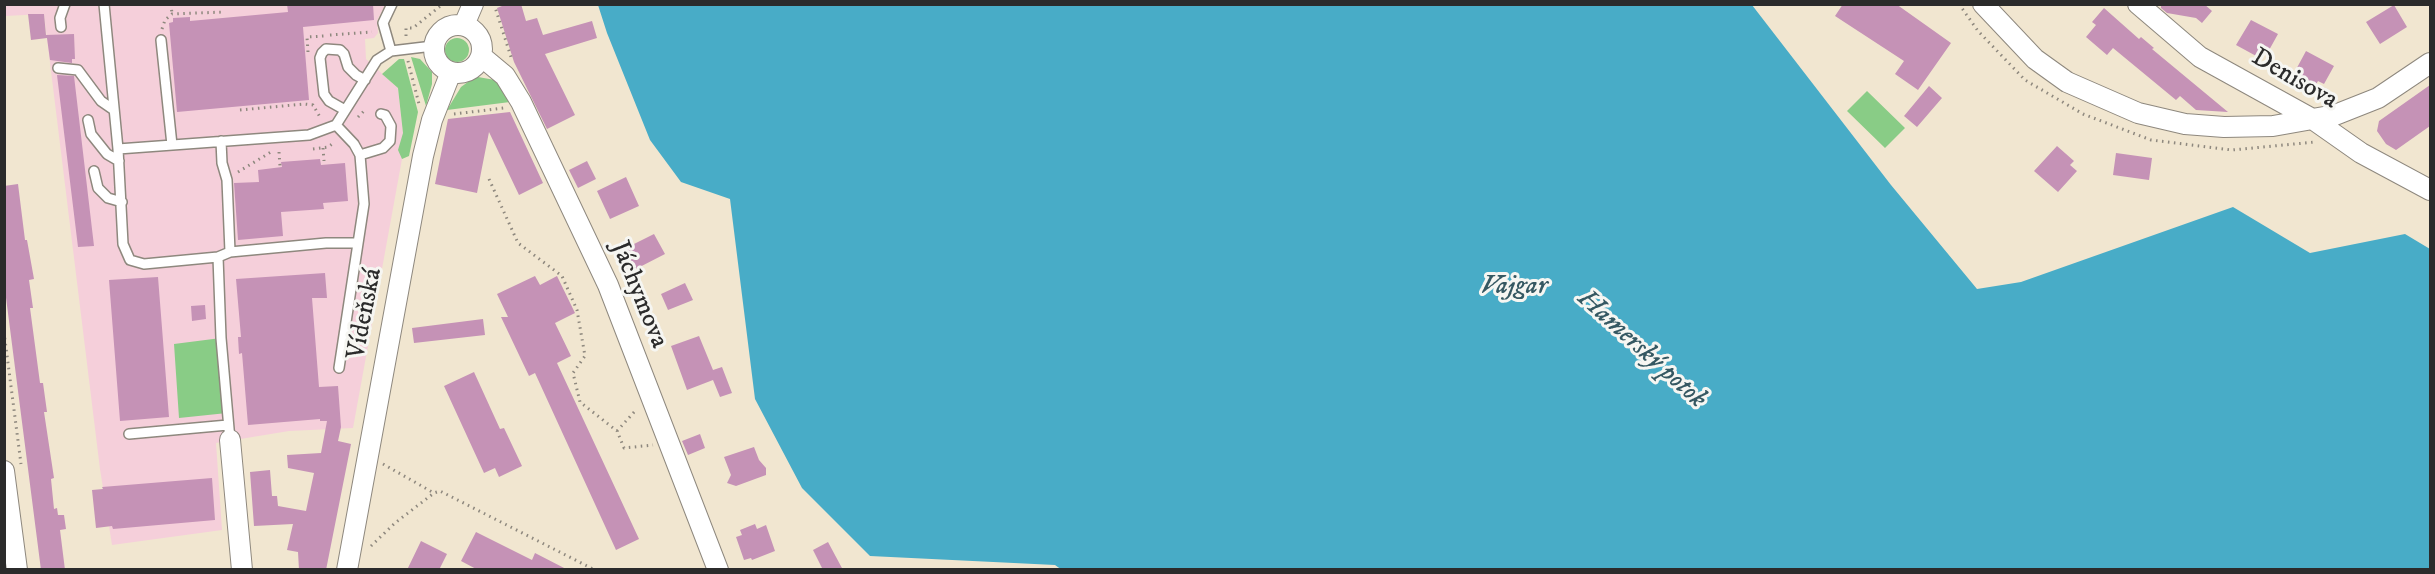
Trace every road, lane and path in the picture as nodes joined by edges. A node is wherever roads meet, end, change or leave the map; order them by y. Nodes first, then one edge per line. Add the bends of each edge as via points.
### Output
1 (65, 4) edge
2 (104, 4) edge
3 (171, 4) edge
4 (392, 4) edge
5 (474, 4) edge
6 (494, 4) edge
7 (1983, 4) edge
8 (2138, 4) edge
9 (224, 12) dead end
10 (464, 25) junction
11 (61, 27) dead end
12 (161, 40) dead end
13 (433, 46) junction
14 (391, 51) junction
15 (481, 56) junction
16 (2430, 63) edge
17 (514, 66) dead end
18 (58, 68) dead end
19 (451, 72) junction
20 (365, 80) junction
21 (512, 106) dead end
22 (114, 110) junction
23 (240, 110) dead end
24 (345, 110) junction
25 (381, 114) dead end
26 (447, 115) dead end
27 (88, 120) dead end
28 (2314, 120) junction
29 (331, 127) junction
30 (221, 141) junction
31 (172, 145) junction
32 (323, 148) dead end
33 (118, 149) junction
34 (360, 155) junction
35 (119, 161) junction
36 (324, 161) dead end
37 (280, 166) dead end
38 (94, 171) dead end
39 (489, 179) dead end
40 (227, 180) junction
41 (2430, 190) edge
42 (122, 202) junction
43 (358, 243) junction
44 (230, 252) junction
45 (218, 258) junction
46 (4, 332) edge
47 (339, 368) dead end
48 (641, 404) dead end
49 (617, 432) junction
50 (229, 433) junction
51 (129, 434) dead end
52 (657, 444) dead end
53 (381, 463) dead end
54 (14, 473) edge
55 (434, 493) junction
56 (365, 551) dead end
57 (17, 570) edge
58 (242, 570) edge
59 (347, 570) edge
60 (595, 570) edge
61 (718, 570) edge

1 - 11 lane
2 - 22 lane
3 - 9 path via 172,14
4 - 14 lane via 383,23
5 - 10 street
6 - 17 path
7 - 28 street via 2035,59 2059,76 2138,113 2185,124 2224,127
8 - 28 street, Denisova via 2200,57
10 - 13 street via 444,28
10 - 15 street via 481,40
12 - 31 lane
13 - 14 lane
13 - 19 street via 438,62
14 - 20 lane via 377,60
15 - 19 street via 466,72
15 - 61 street, Jáchymova via 505,76 521,102 608,285
16 - 28 street via 2378,98
18 - 22 lane via 78,70 101,101
19 - 59 street, Vídeňská via 423,156
20 - 24 lane
20 - 24 lane via 348,67 340,50 326,49 322,53 324,94
21 - 26 path
22 - 33 lane
23 - 29 path via 313,105
24 - 29 lane
25 - 34 lane via 391,126 390,141 383,148
27 - 35 lane via 91,134 107,154
28 - 41 street, Denisova via 2361,153
29 - 30 lane via 309,135
29 - 34 lane via 354,144
30 - 31 lane
30 - 40 lane
31 - 33 lane
32 - 36 path
33 - 35 lane
34 - 43 lane via 364,204
35 - 42 lane
37 - 40 path via 279,152 268,153
38 - 42 lane via 98,188 108,198
39 - 49 path via 518,243 562,276 577,310 585,356 573,373 580,402
40 - 44 lane
42 - 45 lane via 123,244 130,260 144,264
43 - 44 lane
43 - 47 lane
44 - 45 lane
45 - 50 lane
46 - 54 path
48 - 49 path
49 - 52 path via 624,448
50 - 51 lane
50 - 58 street
53 - 55 path
54 - 57 street
55 - 56 path
55 - 60 path via 440,491

